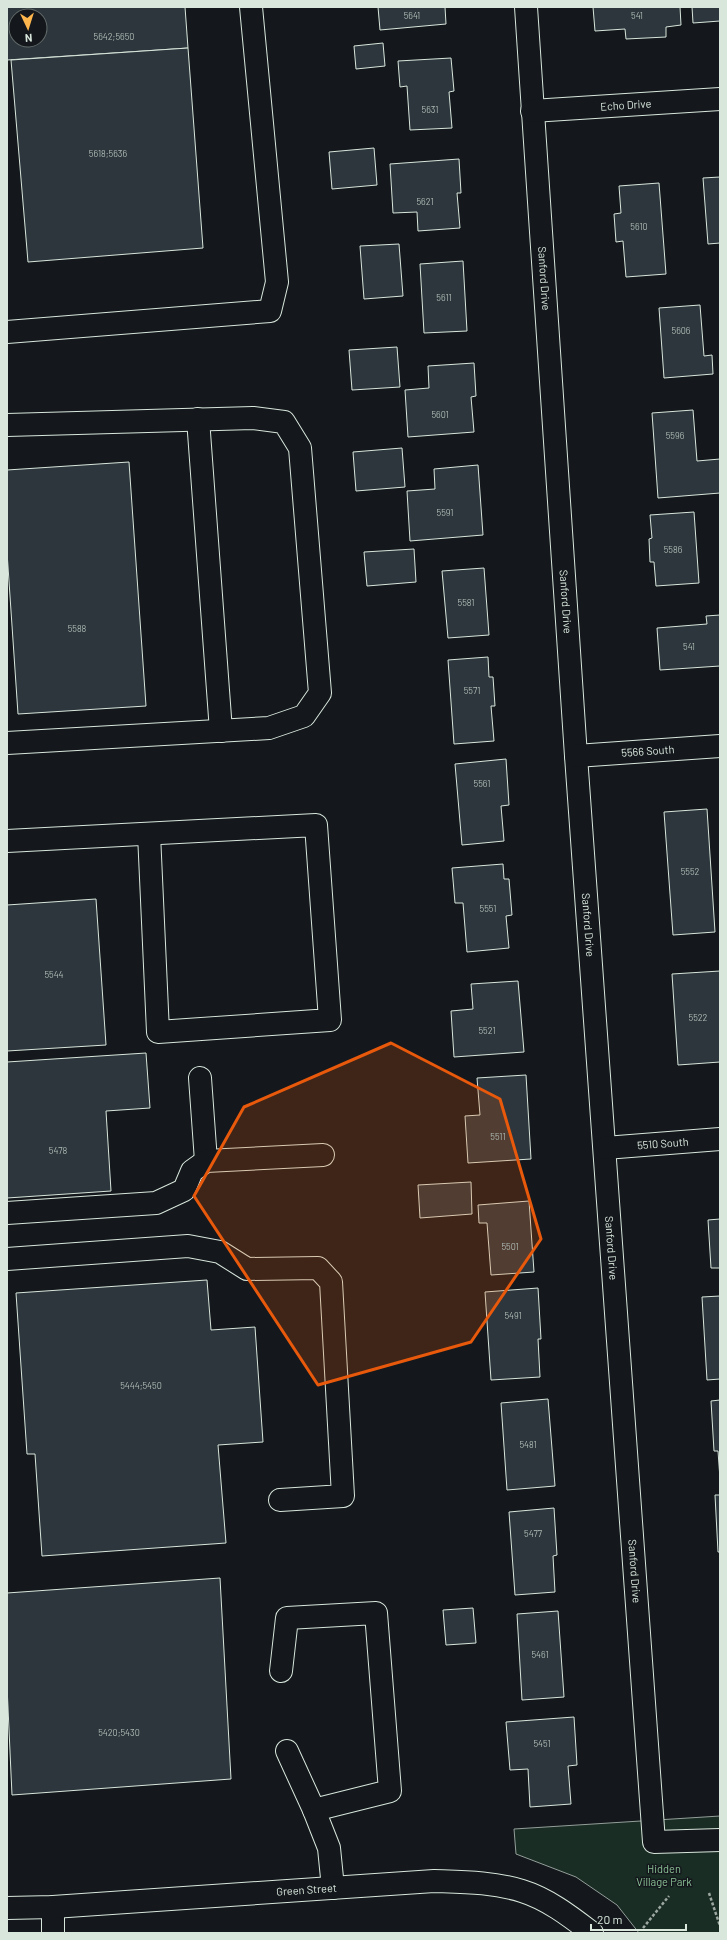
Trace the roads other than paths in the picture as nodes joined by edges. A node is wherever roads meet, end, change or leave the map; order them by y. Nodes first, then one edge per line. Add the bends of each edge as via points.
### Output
1 (251, 7) edge
2 (526, 7) edge
3 (720, 99) edge
4 (532, 111) junction
5 (7, 332) edge
6 (198, 419) junction
7 (7, 425) edge
8 (221, 731) junction
9 (7, 744) edge
10 (720, 746) edge
11 (576, 756) junction
12 (149, 834) junction
13 (7, 841) edge
14 (200, 1078) dead end
15 (720, 1139) edge
16 (605, 1148) junction
17 (324, 1155) dead end
18 (206, 1161) junction
19 (7, 1213) edge
20 (7, 1259) edge
21 (280, 1500) dead end
22 (282, 1671) dead end
23 (287, 1751) dead end
24 (314, 1810) junction
25 (720, 1840) edge
26 (333, 1888) junction
27 (53, 1907) junction
28 (7, 1908) edge
29 (53, 1933) edge
30 (592, 1933) edge

1 - 5 street via 277,282 270,311
2 - 4 street, Sanford Drive
3 - 4 street, Echo Drive
4 - 11 street, Sanford Drive
6 - 7 street
6 - 8 street
6 - 8 street via 253,418 284,422 300,448 320,693 304,716 269,728
8 - 9 street
10 - 11 street, 5566 South
11 - 16 street, Sanford Drive
12 - 12 street via 316,825 330,1020 158,1032
12 - 13 street
14 - 18 street
15 - 16 street, 5510 South
16 - 25 street, Sanford Drive via 654,1842
17 - 18 street
18 - 19 street via 192,1171 184,1190 156,1203
20 - 21 street via 188,1246 220,1252 247,1270 318,1268 331,1282 343,1496
22 - 24 street via 288,1618 376,1613 390,1791
23 - 24 street
24 - 26 street via 329,1848
26 - 27 street, Green Street
26 - 30 street, Green Street via 434,1881 479,1882 522,1891 560,1909
27 - 28 street, Green Street
27 - 29 street

